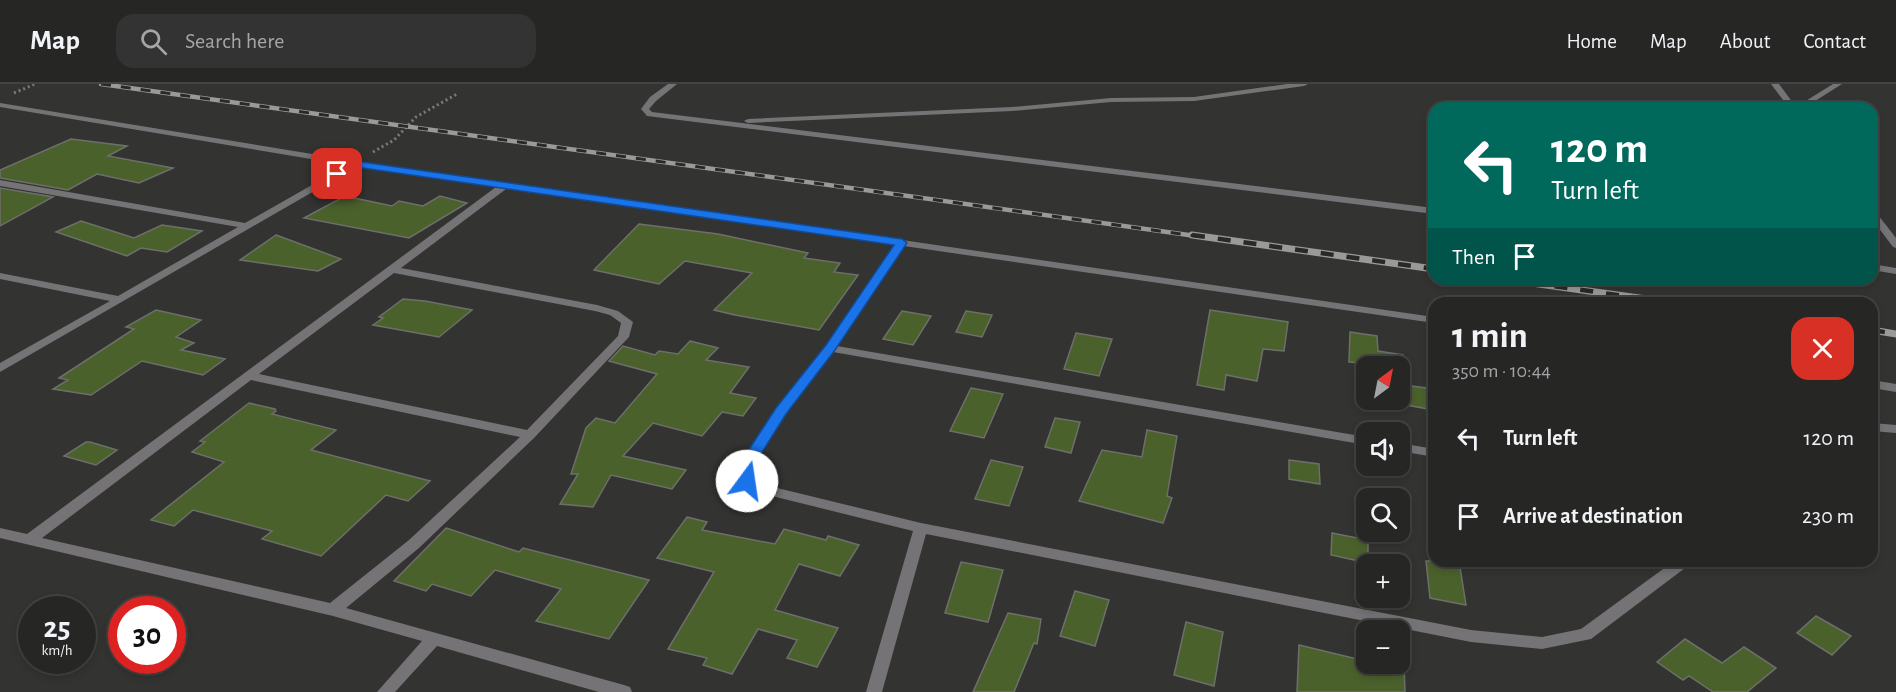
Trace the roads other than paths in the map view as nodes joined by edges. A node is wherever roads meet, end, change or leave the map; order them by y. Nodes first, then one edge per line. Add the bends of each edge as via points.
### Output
1 (674, 84) edge
2 (1304, 84) edge
3 (1775, 84) edge
4 (1838, 84) edge
5 (1788, 102) edge
6 (1809, 102) edge
7 (0, 105) edge
8 (699, 123) junction
9 (355, 164) junction
10 (0, 183) edge
11 (505, 185) junction
12 (1428, 210) edge
13 (1878, 221) edge
14 (246, 226) junction
15 (902, 243) junction
16 (1896, 245) edge
17 (1878, 268) edge
18 (391, 269) junction
19 (1896, 271) edge
20 (5, 277) edge
21 (0, 284) edge
22 (118, 299) junction
23 (1428, 319) edge
24 (830, 348) junction
25 (0, 368) edge
26 (249, 376) junction
27 (1878, 385) edge
28 (1896, 388) edge
29 (1878, 428) edge
30 (1896, 429) edge
31 (530, 435) junction
32 (1356, 439) edge
33 (1410, 449) edge
34 (1428, 452) edge
35 (921, 528) junction
36 (0, 533) edge
37 (29, 540) junction
38 (1676, 567) edge
39 (333, 610) junction
40 (434, 639) junction
41 (385, 692) edge
42 (624, 692) edge
43 (874, 692) edge

1 - 8 street via 645,108 661,118
2 - 8 street via 1194,99 1111,100 978,111
3 - 5 street
4 - 6 street
7 - 9 street
8 - 12 street via 919,146
9 - 11 street
9 - 14 street
10 - 14 street
11 - 15 street
11 - 18 street
13 - 16 street
14 - 22 street
15 - 23 street
15 - 24 street
17 - 19 street
18 - 26 street
18 - 31 street via 597,308 627,322 623,337
20 - 21 street
20 - 22 street
22 - 25 street
24 - 32 street
24 - 35 street via 781,411 744,468 747,481 765,490
26 - 31 street
26 - 37 street
27 - 28 street
29 - 30 street
31 - 39 street via 414,544
33 - 34 street
35 - 38 street via 1471,636 1542,643 1585,635
35 - 43 street
36 - 37 street
37 - 39 street
39 - 40 street
40 - 41 street
40 - 42 street

